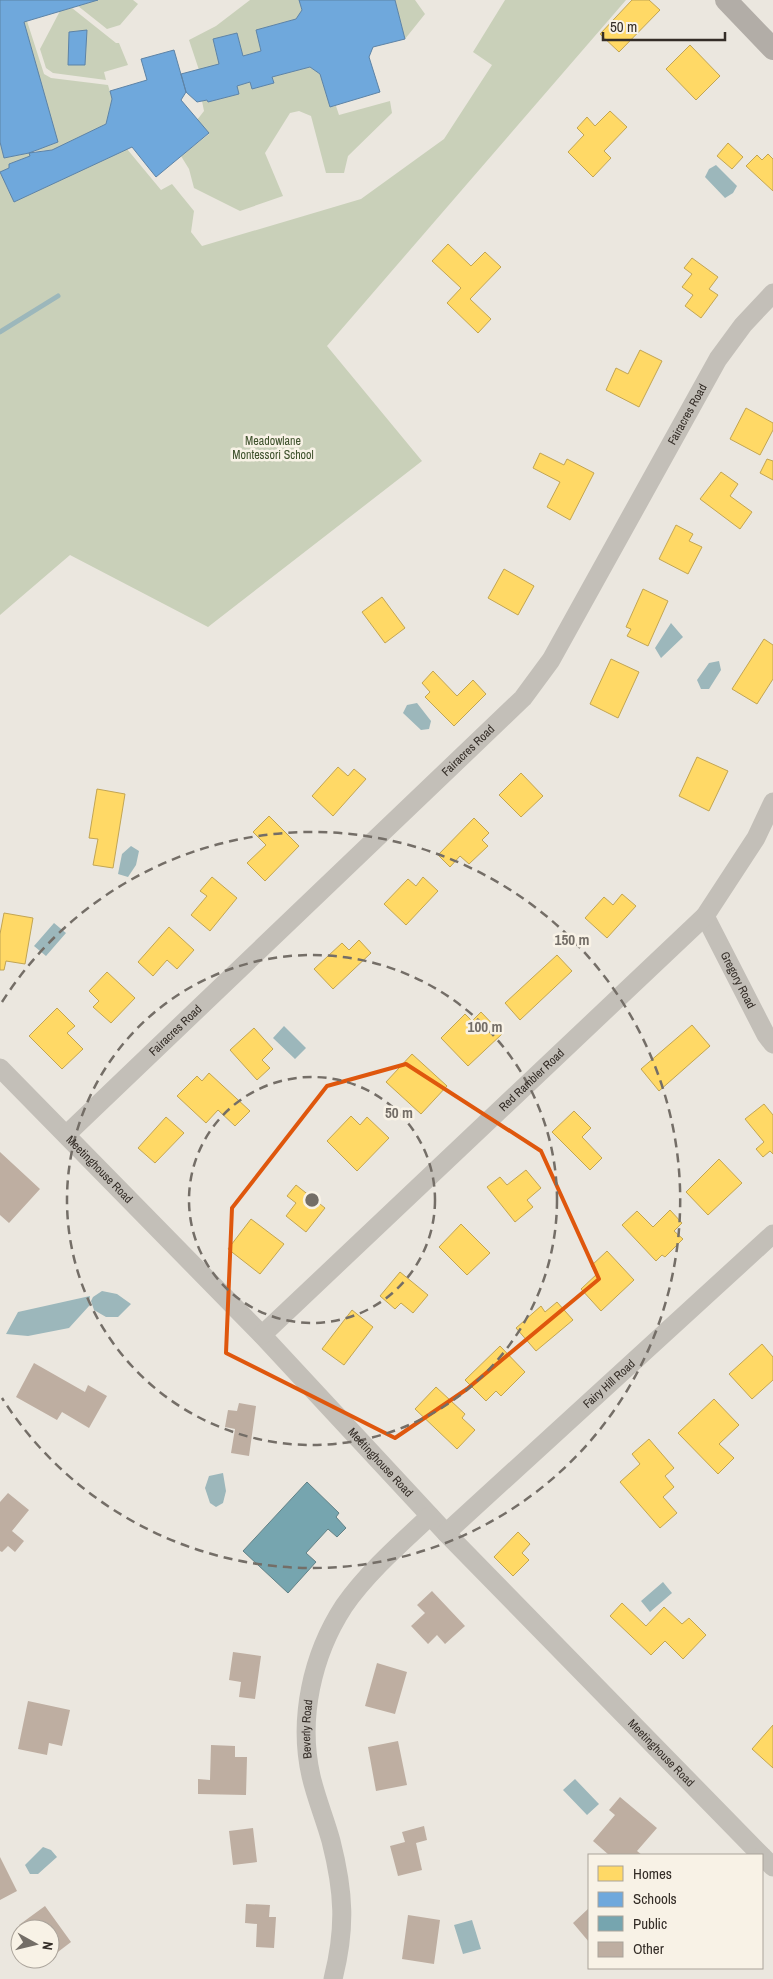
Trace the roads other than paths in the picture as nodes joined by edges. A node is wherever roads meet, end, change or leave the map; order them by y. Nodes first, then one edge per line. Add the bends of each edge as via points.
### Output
1 (726, 0) edge
2 (773, 49) edge
3 (773, 293) edge
4 (773, 802) edge
5 (706, 916) junction
6 (773, 1044) edge
7 (0, 1068) edge
8 (67, 1134) junction
9 (773, 1234) edge
10 (262, 1335) junction
11 (430, 1516) junction
12 (446, 1533) junction
13 (759, 1854) edge
14 (763, 1858) edge
15 (773, 1867) edge
16 (333, 1979) edge

1 - 2 main road
3 - 8 street, Fairacres Road via 743,325 718,359 551,660 523,698
4 - 5 street, Red Rambler Road via 756,838
5 - 6 street, Gregory Road
5 - 10 street, Red Rambler Road
7 - 8 street, Meetinghouse Road
8 - 10 street, Meetinghouse Road
9 - 12 street, Fairy Hill Road
10 - 11 street, Meetinghouse Road
11 - 12 street, Meetinghouse Road
11 - 16 street, Beverly Road via 364,1581 345,1606 325,1638 310,1688 307,1720 311,1776 331,1841 344,1921
12 - 13 street, Meetinghouse Road
14 - 15 street, Meetinghouse Road

